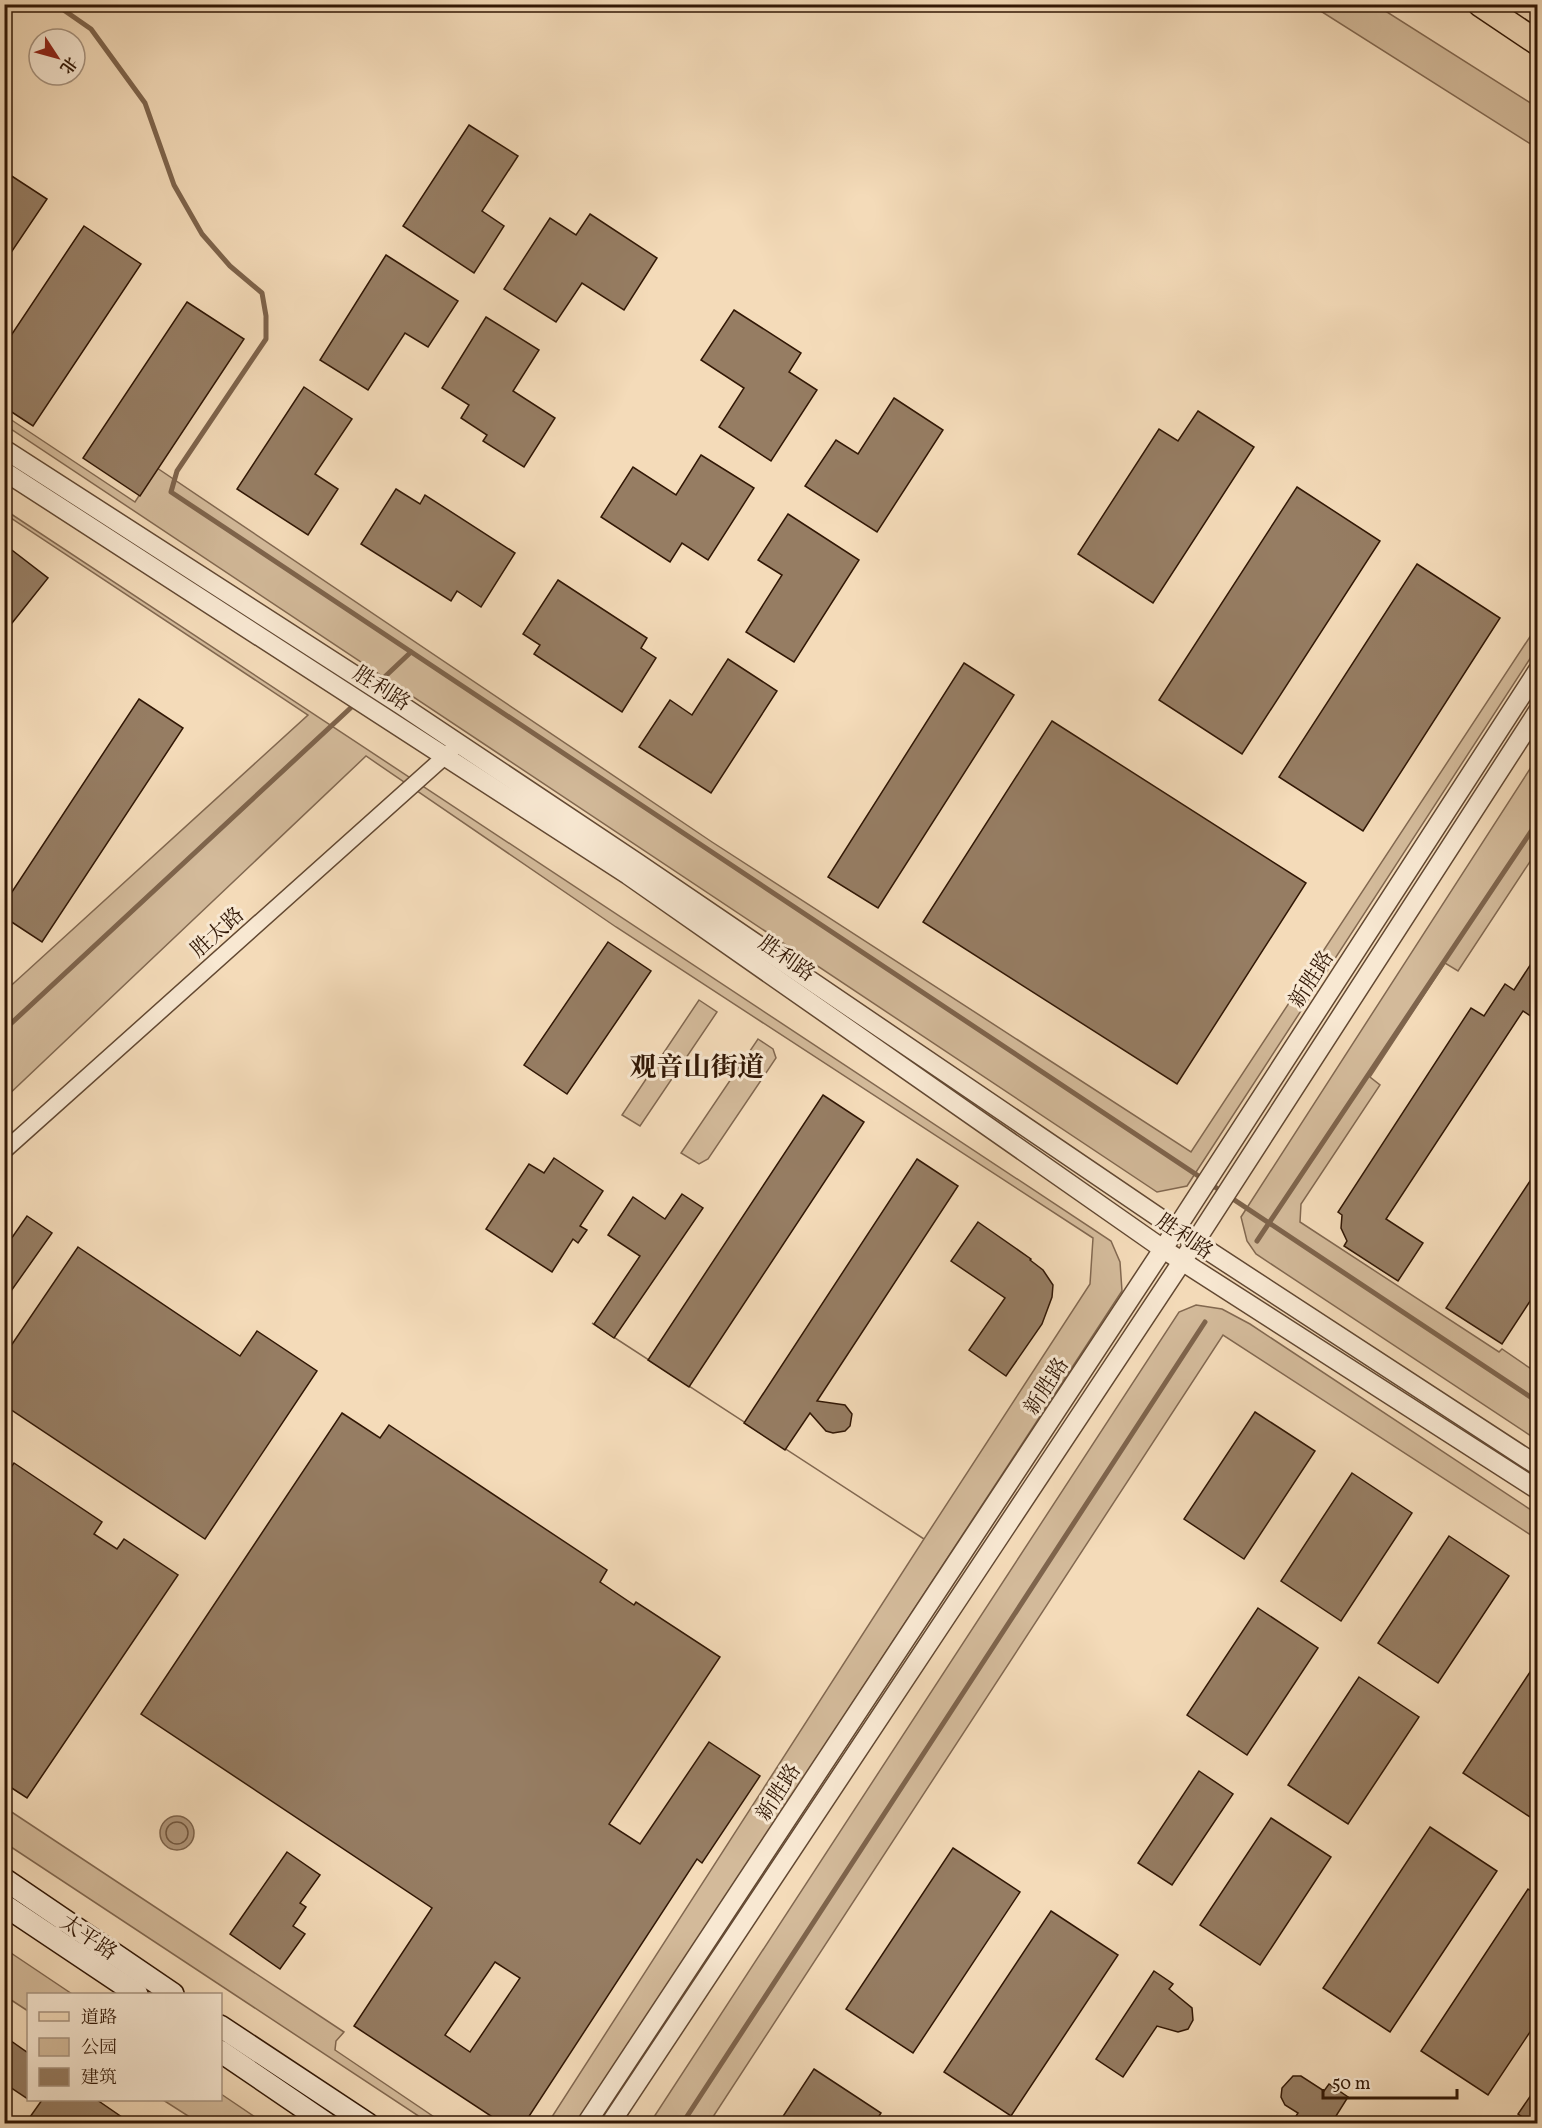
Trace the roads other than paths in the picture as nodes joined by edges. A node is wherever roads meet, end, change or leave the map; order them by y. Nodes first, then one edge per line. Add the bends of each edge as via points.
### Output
1 (1480, 4) edge
2 (1538, 43) edge
3 (4, 449) edge
4 (4, 471) edge
5 (1538, 670) edge
6 (348, 681) junction
7 (1538, 711) edge
8 (452, 750) junction
9 (4, 1151) edge
10 (1176, 1228) junction
11 (1195, 1242) junction
12 (1163, 1249) junction
13 (1181, 1261) junction
14 (1538, 1466) edge
15 (1538, 1490) edge
16 (4, 1879) edge
17 (4, 1905) edge
18 (134, 1993) edge
19 (170, 1993) edge
20 (222, 2027) edge
21 (222, 2052) edge
22 (327, 2124) edge
23 (368, 2124) edge
24 (586, 2124) edge
25 (610, 2124) edge

1 - 2 main road
3 - 6 street, 胜利路
4 - 6 street, 胜利路
5 - 10 street, 新胜路
6 - 8 street, 胜利路
7 - 11 street, 新胜路
8 - 9 street, 胜太路
8 - 10 street, 胜利路 via 636,862
8 - 12 street, 胜利路
10 - 11 street, 胜利路
10 - 12 street, 新胜路
11 - 13 street, 新胜路
11 - 14 street, 胜利路
12 - 13 street, 胜利路
12 - 24 street, 新胜路
13 - 15 street, 胜利路
13 - 25 street, 新胜路
16 - 19 main road, 太平路
17 - 18 main road, 太平路
20 - 23 main road
21 - 22 main road

